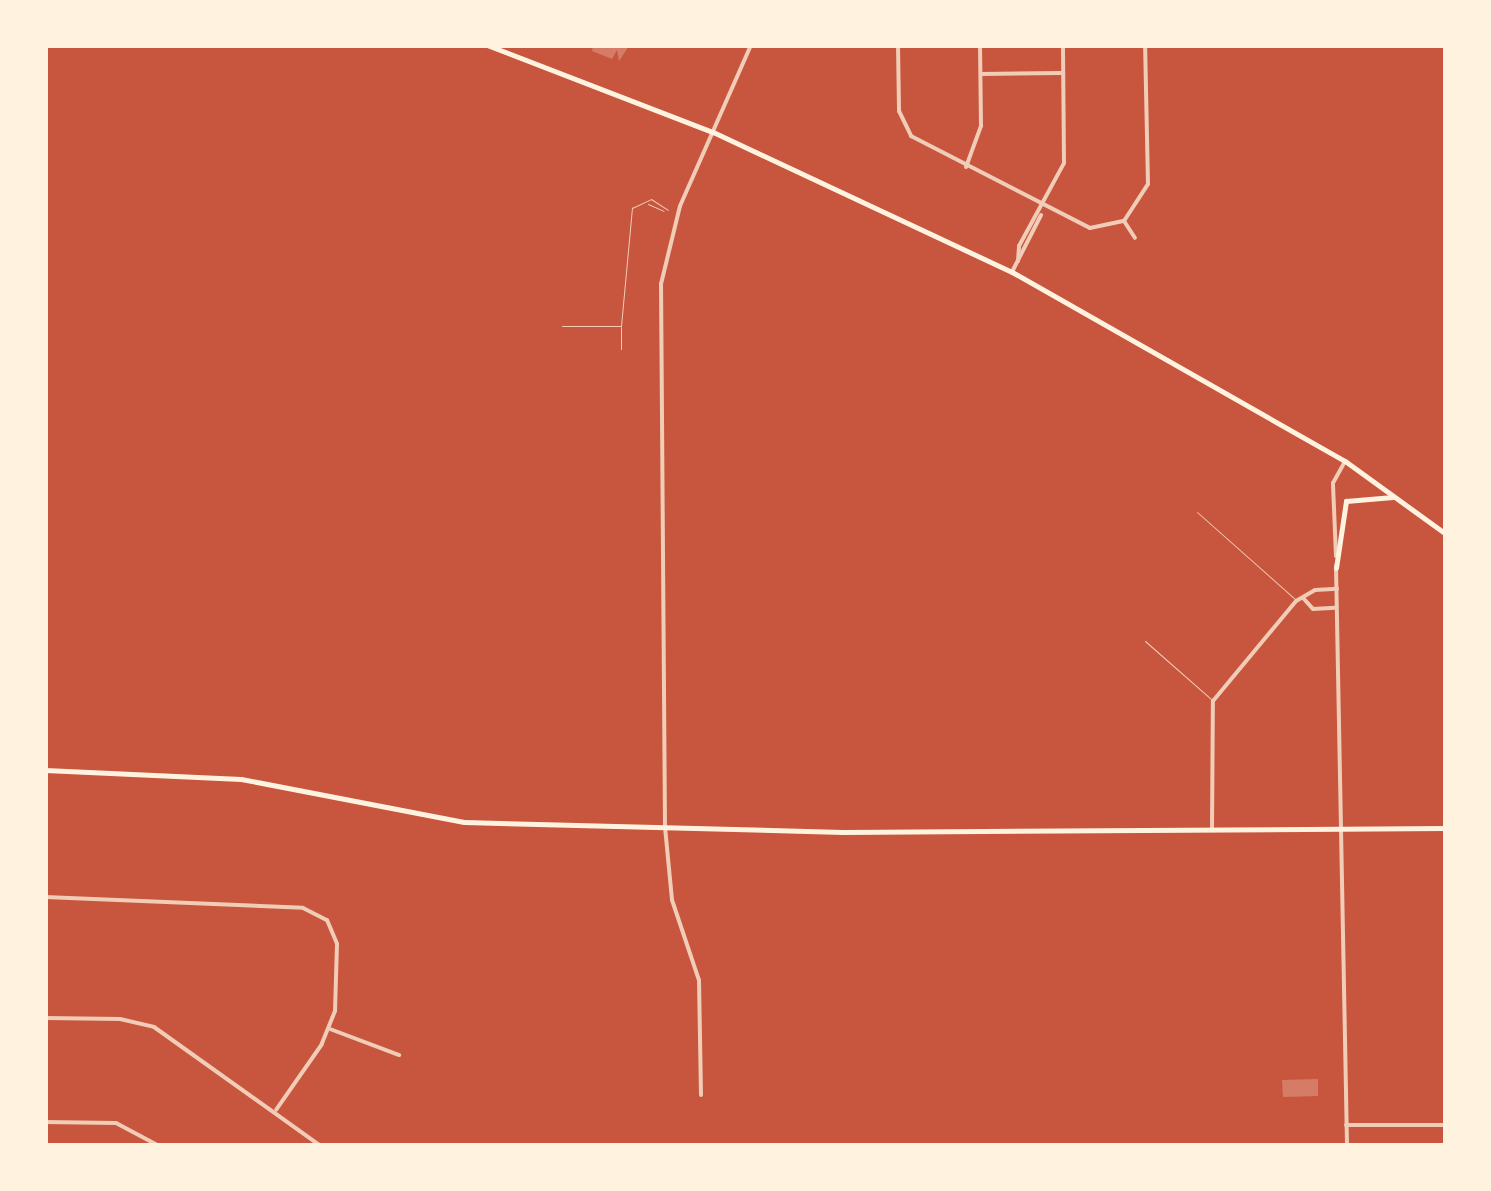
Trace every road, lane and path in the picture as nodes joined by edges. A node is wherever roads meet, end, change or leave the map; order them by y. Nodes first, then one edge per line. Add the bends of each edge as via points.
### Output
1 (487, 45) edge
2 (751, 45) edge
3 (898, 45) edge
4 (980, 45) edge
5 (1063, 45) edge
6 (1146, 45) edge
7 (1063, 73) junction
8 (982, 74) junction
9 (713, 132) junction
10 (965, 168) junction
11 (646, 202) junction
12 (1044, 209) junction
13 (668, 210) junction
14 (678, 214) junction
15 (1041, 215) junction
16 (1124, 221) junction
17 (1135, 238) dead end
18 (1018, 261) junction
19 (1012, 272) junction
20 (562, 326) dead end
21 (621, 326) junction
22 (621, 348) dead end
23 (1345, 461) junction
24 (1394, 497) junction
25 (1197, 512) dead end
26 (1446, 534) edge
27 (1336, 568) junction
28 (1336, 589) junction
29 (1296, 600) junction
30 (1304, 600) junction
31 (1337, 608) junction
32 (1146, 642) dead end
33 (1213, 701) junction
34 (45, 770) edge
35 (665, 828) junction
36 (1446, 828) edge
37 (1212, 830) junction
38 (1340, 832) junction
39 (45, 897) edge
40 (45, 1018) edge
41 (330, 1028) junction
42 (399, 1055) dead end
43 (701, 1094) dead end
44 (276, 1110) junction
45 (45, 1122) edge
46 (1346, 1125) junction
47 (1446, 1126) edge
48 (159, 1146) edge
49 (322, 1146) edge
50 (1346, 1146) edge

1 - 9 main road
2 - 9 street
3 - 10 street via 904,128 922,147
4 - 8 street
5 - 7 street
6 - 16 street via 1149,178
7 - 8 street
7 - 12 street via 1064,163
8 - 10 street via 982,126
9 - 14 street
9 - 19 main road
10 - 12 street
11 - 13 lane
11 - 13 lane
11 - 21 lane via 634,204 630,214
12 - 15 street
12 - 16 street via 1085,227
13 - 14 lane
14 - 35 street via 659,305
15 - 18 street
15 - 18 street
16 - 17 street
18 - 19 street
19 - 23 main road
20 - 21 lane
21 - 22 lane
23 - 24 main road
23 - 27 street via 1333,484
24 - 26 main road
24 - 27 main road via 1346,502
25 - 29 lane
27 - 28 street
28 - 30 street via 1314,590
28 - 31 street
29 - 30 street
29 - 33 street
30 - 31 street via 1314,609
31 - 38 street
32 - 33 lane
33 - 37 street
34 - 35 main road via 241,779 444,821
35 - 37 main road
35 - 43 street via 672,900 698,972
36 - 38 main road
37 - 38 main road
38 - 46 street
39 - 41 street via 302,908 328,920 337,952
40 - 44 street via 120,1019 154,1027
41 - 42 street
41 - 44 street
44 - 49 street
45 - 48 street via 116,1123
46 - 47 street
46 - 50 street

